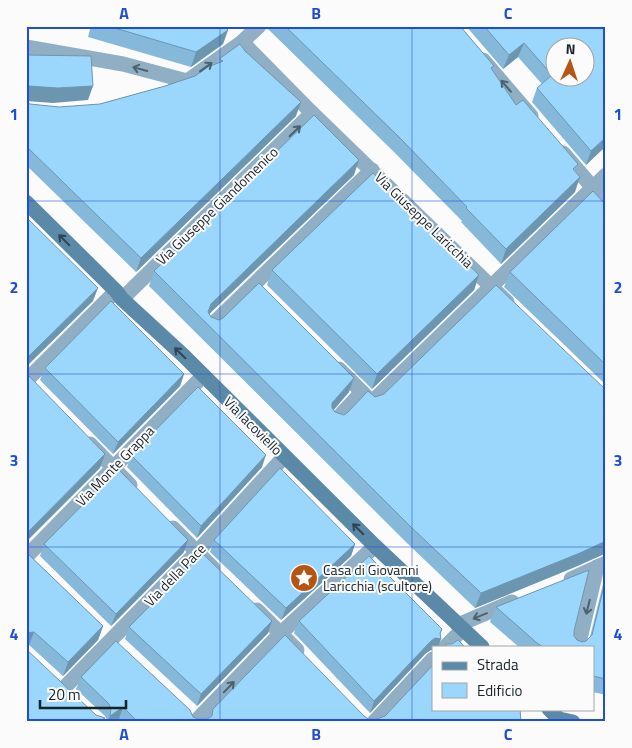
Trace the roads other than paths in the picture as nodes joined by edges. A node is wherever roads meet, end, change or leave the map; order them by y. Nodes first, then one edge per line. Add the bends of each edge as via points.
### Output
1 (259, 26) edge
2 (242, 42) junction
3 (26, 47) edge
4 (473, 48) edge
5 (187, 81) junction
6 (159, 90) edge
7 (312, 113) junction
8 (542, 129) edge
9 (555, 143) edge
10 (372, 170) junction
11 (606, 174) edge
12 (592, 187) junction
13 (606, 203) edge
14 (27, 205) edge
15 (491, 286) junction
16 (119, 295) junction
17 (518, 313) edge
18 (212, 326) edge
19 (328, 359) edge
20 (203, 376) junction
21 (27, 380) edge
22 (41, 393) edge
23 (367, 397) junction
24 (336, 420) edge
25 (80, 434) edge
26 (284, 457) junction
27 (113, 468) junction
28 (141, 496) edge
29 (162, 517) edge
30 (375, 546) junction
31 (198, 552) junction
32 (28, 558) edge
33 (602, 565) edge
34 (225, 579) edge
35 (561, 583) edge
36 (527, 597) edge
37 (246, 599) edge
38 (98, 626) edge
39 (460, 627) junction
40 (281, 633) junction
41 (116, 643) junction
42 (446, 646) edge
43 (481, 646) edge
44 (578, 646) edge
45 (307, 660) edge
46 (432, 660) edge
47 (51, 678) edge
48 (196, 719) edge
49 (374, 722) edge

1 - 2 street
5 -> 2 street
2 - 7 street, Via Giuseppe Laricchia
5 -> 3 street via 122,64
8 -> 4 street
5 - 6 street
7 - 10 street, Via Giuseppe Laricchia
16 -> 7 street, Via Giuseppe Giandomenico
9 - 12 street
10 - 15 street, Via Giuseppe Laricchia
10 - 18 street via 257,289
11 - 12 street
12 - 13 street
12 - 15 street
16 -> 14 main road, Via Iacoviello
15 - 17 street, Via Giuseppe Laricchia
15 - 23 street
20 -> 16 main road, Via Iacoviello
16 - 21 street, Via Giuseppe Giandomenico
19 - 23 street
20 - 26 main road, Via Iacoviello
20 - 27 street, Via Monte Grappa
21 - 22 street
23 - 24 street
25 - 27 street
30 -> 26 main road, Via Iacoviello
26 - 31 street, Via della Pace
27 - 28 street
27 - 32 street, Via Monte Grappa
29 - 31 street
30 - 39 main road, Via Iacoviello
30 - 40 street
31 - 34 street
31 - 41 street, Via della Pace
33 - 35 street
33 -> 44 street
36 -> 39 street
37 - 40 street
38 - 41 street
39 - 42 street
39 - 43 main road, Via Iacoviello
40 - 45 street
48 -> 40 street
41 - 47 street, Via della Pace via 67,693
46 - 49 street

